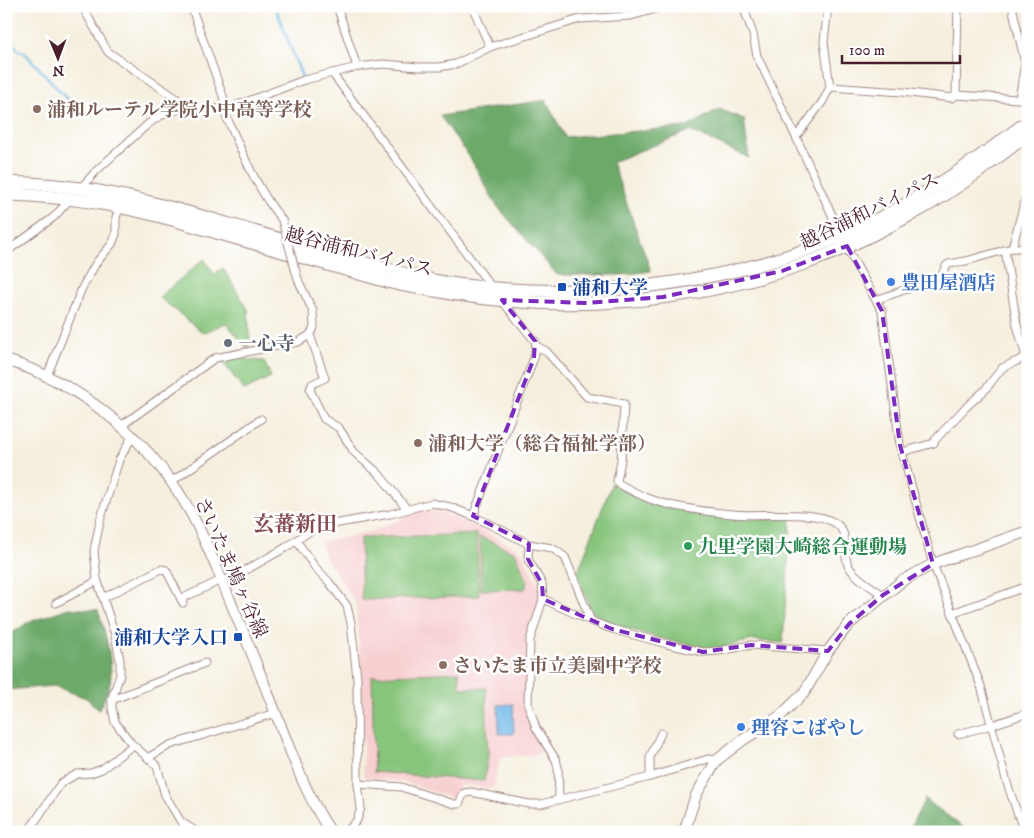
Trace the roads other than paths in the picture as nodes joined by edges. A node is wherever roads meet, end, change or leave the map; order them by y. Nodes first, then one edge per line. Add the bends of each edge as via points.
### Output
1 (82, 6) edge
2 (191, 6) edge
3 (337, 6) edge
4 (472, 6) edge
5 (666, 6) edge
6 (743, 6) edge
7 (828, 6) edge
8 (958, 6) edge
9 (1012, 6) edge
10 (490, 47) junction
11 (1026, 60) edge
12 (357, 68) junction
13 (332, 73) junction
14 (830, 87) junction
15 (956, 95) junction
16 (185, 108) junction
17 (224, 108) junction
18 (1028, 121) edge
19 (1028, 134) edge
20 (796, 137) junction
21 (6, 183) edge
22 (81, 188) junction
23 (1028, 189) edge
24 (6, 194) edge
25 (71, 199) junction
26 (120, 207) junction
27 (844, 241) junction
28 (1028, 248) edge
29 (1009, 249) junction
30 (6, 252) edge
31 (491, 287) junction
32 (502, 300) junction
33 (876, 300) junction
34 (310, 335) junction
35 (536, 346) junction
36 (1027, 357) edge
37 (6, 360) edge
38 (47, 376) junction
39 (261, 420) dead end
40 (121, 426) junction
41 (132, 437) junction
42 (902, 452) junction
43 (171, 482) junction
44 (407, 509) junction
45 (473, 516) junction
46 (1028, 531) edge
47 (296, 540) junction
48 (529, 544) junction
49 (933, 564) junction
50 (97, 581) junction
51 (222, 582) junction
52 (1028, 586) edge
53 (883, 595) junction
54 (103, 598) junction
55 (543, 599) junction
56 (56, 603) dead end
57 (952, 613) junction
58 (591, 621) junction
59 (828, 651) junction
60 (204, 663) dead end
61 (112, 700) junction
62 (276, 713) junction
63 (1028, 713) edge
64 (992, 725) junction
65 (661, 733) dead end
66 (958, 734) dead end
67 (134, 745) junction
68 (148, 757) junction
69 (717, 760) junction
70 (650, 777) junction
71 (358, 784) junction
72 (559, 800) junction
73 (28, 832) edge
74 (197, 832) edge
75 (331, 832) edge
76 (347, 832) edge
77 (684, 832) edge
78 (1024, 832) edge

1 - 16 street via 108,52 183,103
2 - 17 street via 223,96
3 - 12 street
4 - 10 street
5 - 10 street via 631,16 580,20
6 - 20 street via 757,56
7 - 14 street via 824,42
8 - 15 street
9 - 11 street
10 - 12 street via 456,64 439,67 383,64
11 - 15 street via 1020,99
12 - 13 street
13 - 17 street
13 - 31 street
14 - 15 street via 952,98
14 - 20 street
16 - 17 street
16 - 22 street via 160,116 148,124
17 - 34 street, bridge via 259,187 282,220 299,282 313,311 314,328
18 - 27 highway, 越谷浦和バイパス via 948,178
19 - 27 highway, 越谷浦和バイパス via 954,189 910,216
20 - 27 street
21 - 22 highway, 越谷浦和バイパス
22 - 25 street
22 - 31 highway, 越谷浦和バイパス via 162,205 427,279
23 - 29 street
24 - 25 highway, 越谷浦和バイパス
25 - 26 highway, 越谷浦和バイパス
25 - 30 street via 54,217
26 - 32 highway, 越谷浦和バイパス via 393,283
26 - 38 street via 112,244 96,263 82,288
27 - 31 highway, 越谷浦和バイパス via 749,267 663,285 554,292
27 - 32 highway, 越谷浦和バイパス via 782,271 663,297 587,303
27 - 33 street
28 - 29 street
29 - 33 street via 949,264 941,277
29 - 36 street via 1017,325
31 - 32 street
32 - 35 street
33 - 42 street via 882,311
34 - 40 street via 298,342 216,358
34 - 44 street via 325,378 312,384 310,390 324,418 339,428 354,452 379,474
35 - 45 street
35 - 53 street via 546,352 587,397 624,404 618,484 650,499 699,510 734,515 791,514 829,519 843,531 849,566
36 - 42 street via 1002,368 934,443
37 - 38 main road, さいたま鳩ヶ谷線
38 - 40 main road, さいたま鳩ヶ谷線 via 80,394
39 - 43 street
40 - 41 main road, さいたま鳩ヶ谷線
41 - 43 main road, さいたま鳩ヶ谷線
41 - 50 street via 119,460 100,521 94,550
42 - 49 street
43 - 51 main road, さいたま鳩ヶ谷線 via 192,515
44 - 45 street via 432,503
44 - 47 street via 316,527
45 - 48 street
46 - 49 main road
47 - 51 street
47 - 71 street via 346,606 351,623 357,678
48 - 55 street via 528,559 542,584
48 - 58 street via 552,548 565,557
49 - 53 main road
49 - 57 street
50 - 54 street
50 - 56 street
51 - 54 street via 182,601 166,570 161,569
51 - 62 main road, さいたま鳩ヶ谷線
52 - 57 street
53 - 59 main road via 849,624
54 - 61 street via 120,660 120,675
55 - 58 street
55 - 72 street via 530,640 528,704 536,728 556,760
57 - 64 street via 981,686
58 - 59 street via 704,652 752,645
59 - 69 main road via 804,693 780,716
60 - 61 street
61 - 67 street via 115,722
62 - 68 street via 170,745
62 - 75 main road, さいたま鳩ヶ谷線 via 309,793
63 - 64 street
64 - 66 street
64 - 78 street
65 - 70 street via 650,757
67 - 68 street
67 - 73 street via 102,769 77,774 61,783
68 - 74 street via 157,766 165,795 181,822
69 - 70 street via 708,759
69 - 77 main road via 696,795
70 - 72 street
71 - 72 street via 401,787 454,804 459,804 464,793 471,792 529,804
71 - 76 street via 358,820

